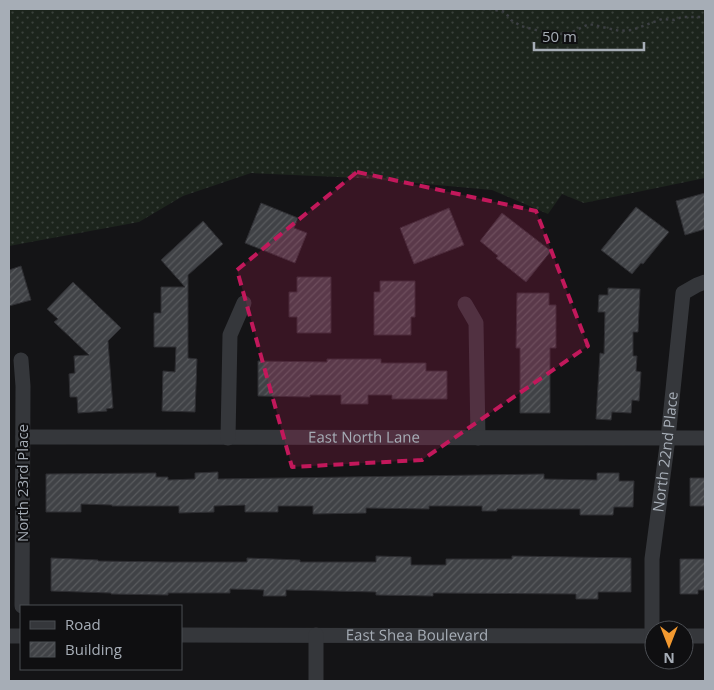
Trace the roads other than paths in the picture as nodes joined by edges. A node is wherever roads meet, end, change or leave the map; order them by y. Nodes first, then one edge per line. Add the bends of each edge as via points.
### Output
1 (705, 282) edge
2 (244, 303) dead end
3 (465, 304) dead end
4 (21, 360) dead end
5 (23, 437) junction
6 (228, 438) junction
7 (478, 438) junction
8 (668, 438) junction
9 (705, 438) edge
10 (22, 605) edge
11 (653, 620) edge
12 (182, 635) edge
13 (316, 635) junction
14 (644, 636) edge
15 (316, 681) edge

1 - 8 street, North 22nd Place via 683,293
2 - 6 street via 230,335
3 - 7 street via 476,323
4 - 5 street, North 23rd Place
5 - 6 street, East North Lane
5 - 10 street, North 23rd Place
6 - 7 street, East North Lane
7 - 8 street, East North Lane
8 - 9 street, East North Lane
8 - 11 street, North 22nd Place via 652,560
12 - 13 street, East Shea Boulevard
13 - 14 street, East Shea Boulevard
13 - 15 street

